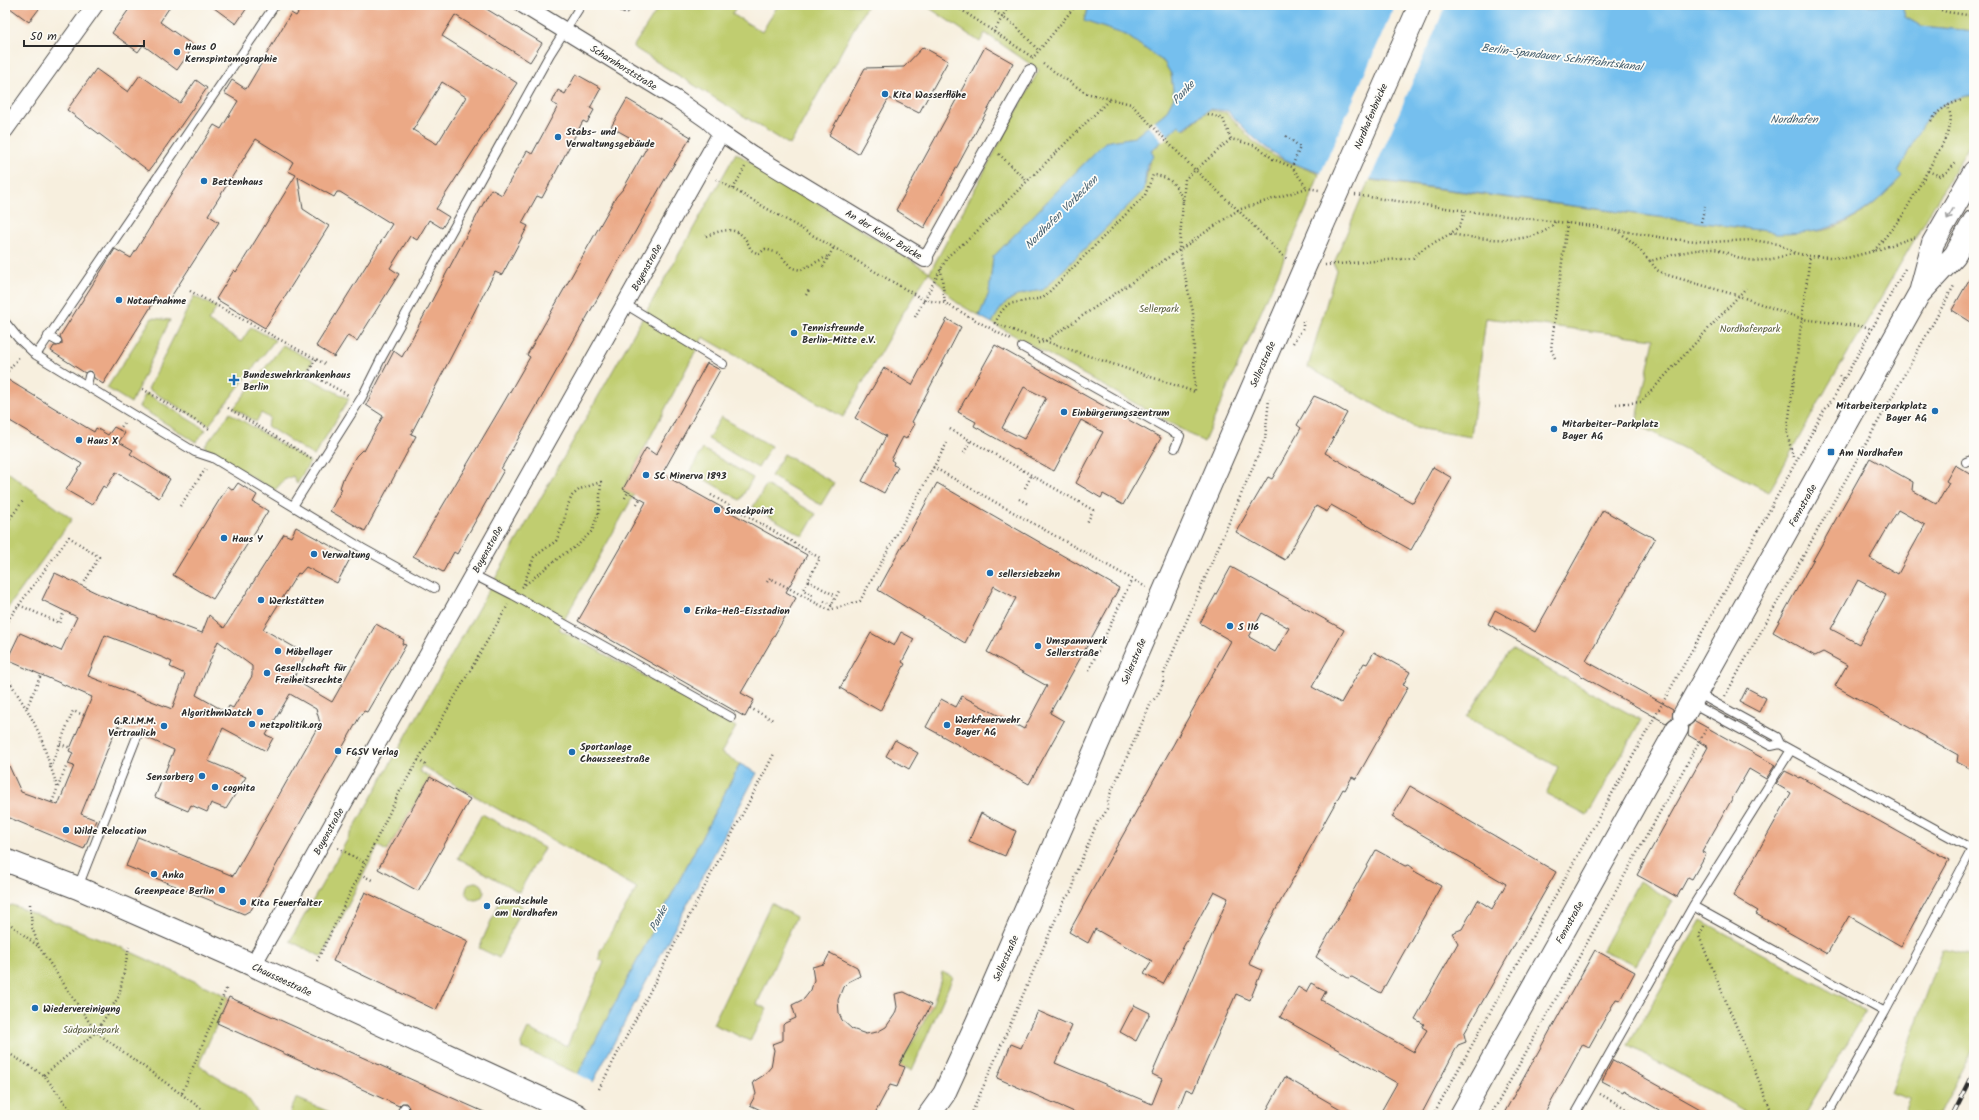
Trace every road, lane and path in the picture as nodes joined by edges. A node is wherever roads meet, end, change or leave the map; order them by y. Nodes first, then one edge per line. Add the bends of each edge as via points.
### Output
1 (95, 5) edge
2 (275, 5) edge
3 (523, 5) edge
4 (581, 5) edge
5 (619, 5) edge
6 (628, 5) edge
7 (954, 5) edge
8 (985, 5) edge
9 (1009, 5) edge
10 (1076, 5) edge
11 (1420, 5) edge
12 (1926, 5) edge
13 (1974, 16) edge
14 (1002, 17) junction
15 (565, 30) junction
16 (994, 32) junction
17 (1038, 50) junction
18 (1032, 57) junction
19 (1030, 71) dead end
20 (1110, 100) junction
21 (1962, 100) dead end
22 (1948, 105) junction
23 (1208, 114) dead end
24 (1932, 121) dead end
25 (5, 130) edge
26 (721, 133) junction
27 (1286, 136) dead end
28 (1231, 139) junction
29 (989, 145) junction
30 (752, 154) junction
31 (1292, 167) junction
32 (1195, 170) junction
33 (1928, 171) junction
34 (1968, 177) edge
35 (716, 179) dead end
36 (1027, 181) junction
37 (1307, 188) junction
38 (733, 189) junction
39 (1313, 189) dead end
40 (1364, 196) dead end
41 (1183, 202) junction
42 (1705, 206) dead end
43 (1238, 210) junction
44 (1465, 211) junction
45 (1974, 221) edge
46 (1555, 222) junction
47 (1701, 222) dead end
48 (1567, 223) junction
49 (1322, 227) joint
50 (1616, 230) junction
51 (1450, 234) junction
52 (706, 236) dead end
53 (1919, 236) dead end
54 (1710, 242) junction
55 (834, 247) junction
56 (1710, 249) junction
57 (1179, 250) junction
58 (1874, 251) junction
59 (1795, 253) junction
60 (830, 255) junction
61 (1810, 256) junction
62 (925, 259) joint
63 (1289, 259) dead end
64 (1650, 261) junction
65 (1327, 265) dead end
66 (822, 267) dead end
67 (941, 269) junction
68 (1957, 282) dead end
69 (1746, 288) dead end
70 (190, 290) dead end
71 (809, 290) dead end
72 (1892, 292) dead end
73 (1920, 294) junction
74 (806, 295) dead end
75 (1739, 296) junction
76 (924, 300) junction
77 (945, 303) junction
78 (625, 304) junction
79 (915, 317) dead end
80 (1802, 319) junction
81 (5, 322) edge
82 (1005, 327) dead end
83 (1872, 330) junction
84 (48, 336) junction
85 (57, 341) dead end
86 (1044, 342) junction
87 (1022, 346) junction
88 (36, 354) junction
89 (1555, 358) dead end
90 (316, 359) junction
91 (325, 364) dead end
92 (724, 364) dead end
93 (5, 370) edge
94 (90, 376) dead end
95 (1839, 376) dead end
96 (1844, 379) junction
97 (87, 385) junction
98 (143, 388) dead end
99 (1271, 394) dead end
100 (359, 401) junction
101 (1616, 404) dead end
102 (228, 408) dead end
103 (950, 429) dead end
104 (211, 430) dead end
105 (970, 441) junction
106 (946, 443) dead end
107 (1175, 448) dead end
108 (964, 453) dead end
109 (1793, 457) dead end
110 (213, 458) junction
111 (320, 463) junction
112 (933, 467) junction
113 (1032, 476) junction
114 (1025, 488) dead end
115 (628, 492) dead end
116 (711, 495) dead end
117 (625, 498) dead end
118 (640, 499) dead end
119 (1019, 499) dead end
120 (22, 501) dead end
121 (637, 504) dead end
122 (1028, 504) dead end
123 (180, 506) dead end
124 (293, 506) junction
125 (1087, 523) dead end
126 (5, 525) edge
127 (472, 574) junction
128 (1132, 579) junction
129 (808, 581) junction
130 (767, 582) dead end
131 (84, 583) dead end
132 (523, 586) junction
133 (1146, 587) dead end
134 (434, 588) dead end
135 (840, 588) dead end
136 (803, 590) junction
137 (800, 594) junction
138 (513, 595) junction
139 (813, 595) dead end
140 (836, 596) junction
141 (824, 601) dead end
142 (19, 604) junction
143 (832, 605) junction
144 (829, 610) junction
145 (63, 614) dead end
146 (5, 624) edge
147 (1089, 670) dead end
148 (5, 674) edge
149 (41, 675) dead end
150 (1720, 705) junction
151 (26, 708) junction
152 (750, 708) dead end
153 (1687, 710) junction
154 (84, 715) dead end
155 (1714, 715) junction
156 (731, 717) dead end
157 (773, 720) dead end
158 (138, 734) dead end
159 (60, 744) junction
160 (1780, 744) junction
161 (71, 748) dead end
162 (1791, 750) junction
163 (775, 752) dead end
164 (418, 760) junction
165 (426, 765) dead end
166 (66, 767) dead end
167 (50, 768) junction
168 (58, 789) junction
169 (52, 802) dead end
170 (338, 848) dead end
171 (1973, 849) edge
172 (5, 860) edge
173 (365, 863) junction
174 (360, 874) junction
175 (372, 880) dead end
176 (78, 888) junction
177 (30, 904) dead end
178 (1693, 906) junction
179 (1710, 916) junction
180 (5, 920) edge
181 (39, 947) junction
182 (129, 947) dead end
183 (317, 961) dead end
184 (253, 965) junction
185 (227, 987) dead end
186 (1885, 1012) junction
187 (96, 1032) junction
188 (5, 1051) edge
189 (44, 1075) junction
190 (1589, 1088) junction
191 (599, 1089) dead end
192 (182, 1093) junction
193 (944, 1094) junction
194 (567, 1110) edge
195 (74, 1115) edge
196 (210, 1115) edge
197 (929, 1115) edge
198 (939, 1115) edge
199 (971, 1115) edge
200 (1433, 1115) edge
201 (1461, 1115) edge
202 (1491, 1115) edge
203 (1575, 1115) edge
204 (1638, 1115) edge
205 (1773, 1115) edge
206 (1827, 1115) edge

1 - 25 street
2 - 84 lane
3 - 15 street, Scharnhorststraße
4 - 15 lane
5 - 6 lane via 625,9
7 - 16 path
8 - 14 path
9 - 14 path
10 - 17 path
11 - 49 main road, Nordhafenbrücke, bridge
12 - 13 path via 1947,12
14 - 16 path
14 - 17 path via 1017,27
15 - 26 street, Scharnhorststraße via 678,100
15 - 100 lane
16 - 18 path
17 - 18 path
18 - 20 path via 1086,93
19 - 29 street, An der Kieler Brücke
20 - 32 path via 1131,104
20 - 36 path
21 - 22 path
22 - 24 path via 1935,115
22 - 33 path via 1951,118 1949,130
23 - 28 path via 1223,119
26 - 30 street, An der Kieler Brücke
26 - 78 street, Boyenstraße
27 - 31 path via 1300,147
28 - 31 path via 1254,145 1273,159
28 - 32 path
29 - 36 path
29 - 62 street, An der Kieler Brücke
30 - 38 path
30 - 62 street, An der Kieler Brücke
31 - 37 path
32 - 41 path via 1185,179
32 - 43 path
33 - 34 path via 1940,176 1948,172
33 - 58 path via 1902,215
34 -> 73 main road, Fennstraße via 1933,243
35 - 38 path
36 - 67 path via 971,237 948,256
37 - 39 path
37 - 43 path
38 - 55 path
40 - 44 path
41 - 57 path
41 - 82 path via 1174,183 1153,175 1145,195 1043,298 1008,304 1000,312 995,323
42 - 47 path
43 - 57 path
43 - 63 path
44 - 46 path
44 - 51 path via 1460,226
45 - 73 main road, Fennstraße via 1955,254
46 - 48 path
46 - 51 path via 1551,228 1538,234 1508,239
48 - 50 path
48 - 89 path via 1551,349
49 - 193 main road, Sellerstraße
50 - 54 path
50 - 64 path
51 - 65 path via 1424,248 1412,258
52 - 60 path via 724,229 733,231 748,242 751,250 758,254 765,249 778,253 792,268 801,270
53 - 58 path
54 - 56 path
54 - 59 path via 1752,240 1778,244
55 - 60 path
55 - 76 path
56 - 59 path via 1722,250 1739,258 1756,261
56 - 64 path via 1674,254
57 - 86 path
57 - 86 path via 1193,312 1196,392
58 - 61 path via 1847,258
59 - 61 path
60 - 66 path
61 - 80 path
64 - 75 path via 1664,274
67 - 76 path
67 - 77 path
68 - 150 path
69 - 75 path
70 - 90 path
71 - 74 path
72 - 83 path
73 - 153 main road, Fennstraße
75 - 80 path
75 - 101 path via 1641,402
76 - 77 path
76 - 79 path
77 - 87 path
78 - 92 lane
78 - 127 street, Boyenstraße
80 - 83 path via 1867,327
80 - 109 path via 1787,433
81 - 88 lane
83 - 96 path
84 - 85 lane
84 - 88 lane
86 - 87 path
87 - 107 lane via 1180,436
88 - 93 path via 20,356 7,372
88 - 97 lane
90 - 91 path
90 - 100 path via 308,373
94 - 97 lane
95 - 96 path
96 - 200 path via 1822,414
97 - 110 lane via 195,452
98 - 104 path
99 - 199 path via 1265,439 1164,672 1164,681 1151,703 1108,799 1109,805 1105,815 1098,821 1074,877 1075,884 1070,895 1064,900
100 - 111 lane
102 - 111 path
103 - 105 path
105 - 108 path
105 - 113 path
106 - 112 path
110 - 123 path
110 - 124 lane
111 - 124 lane
112 - 128 path
112 - 144 path via 860,601
113 - 114 path
113 - 125 path via 1093,510
115 - 117 path
116 - 129 path via 820,558
118 - 121 path
119 - 122 path
120 - 126 path
124 - 134 lane
127 - 138 lane
127 - 184 street, Boyenstraße
128 - 133 path
128 - 147 path
129 - 136 path
129 - 140 path
130 - 137 path via 770,578
131 - 142 path via 99,558 69,537
132 - 132 path via 534,557 556,541 572,496 580,489 601,482 599,511 592,531 578,545
132 - 138 path
135 - 140 path
136 - 137 path
136 - 139 path
137 - 144 path
138 - 156 lane
138 - 164 path
140 - 143 path
141 - 143 path
142 - 145 path via 59,623
142 - 146 path
143 - 144 path
148 - 151 path
149 - 151 path
150 - 153 lane
150 - 160 lane via 1776,737
151 - 167 path via 40,735
152 - 157 path
153 - 155 lane
153 - 201 main road, Fennstraße
154 - 159 path via 73,711
155 - 160 lane via 1771,746
155 - 202 path
158 - 176 lane
159 - 161 path
159 - 167 path
160 - 162 lane
162 - 171 lane
162 - 178 lane
163 - 191 path
164 - 165 path
164 - 173 path
166 - 168 path
167 - 168 path
168 - 169 path
170 - 173 path
171 - 186 lane
172 - 176 main road, Chausseestraße
173 - 174 path
174 - 175 path
174 - 183 path
176 - 184 main road, Chausseestraße
177 - 181 path via 32,927
178 - 179 lane
178 - 190 lane
179 - 186 lane
179 - 205 path via 1699,936
180 - 181 path
181 - 187 path
182 - 187 path via 119,996
184 - 194 main road, Chausseestraße
185 - 192 path
186 - 206 lane
187 - 189 path
187 - 192 path
188 - 189 path
189 - 195 path
190 - 203 lane
190 - 204 path
192 - 196 path
193 - 197 main road, Sellerstraße
193 - 198 main road, Sellerstraße

